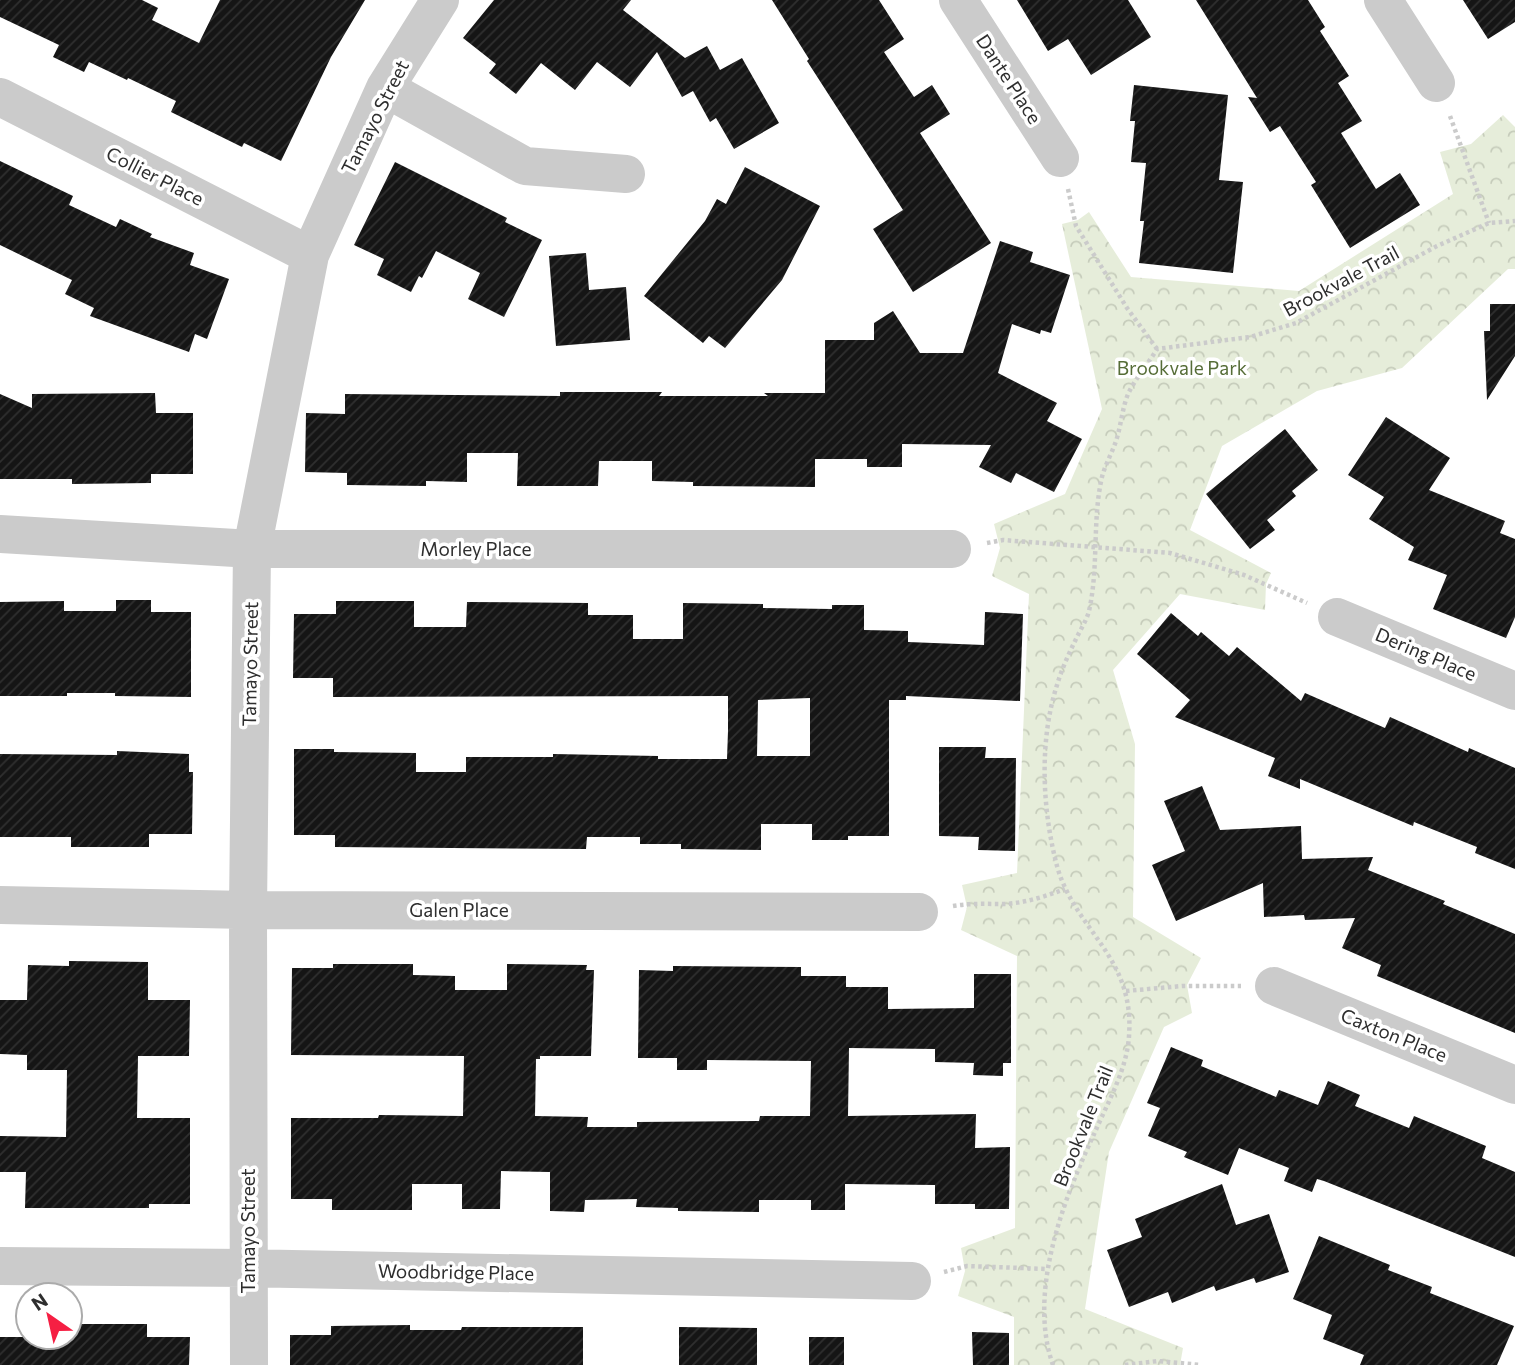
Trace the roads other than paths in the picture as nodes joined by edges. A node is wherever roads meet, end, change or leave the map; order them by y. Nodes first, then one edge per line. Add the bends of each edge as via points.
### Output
1 (440, 0) edge
2 (958, 0) edge
3 (1383, 0) edge
4 (1436, 83) road end
5 (386, 88) junction
6 (0, 97) edge
7 (1060, 158) road end
8 (626, 174) dead end
9 (310, 255) junction
10 (0, 534) edge
11 (252, 549) junction
12 (952, 549) road end
13 (1337, 617) road end
14 (1515, 691) edge
15 (0, 905) edge
16 (248, 909) junction
17 (919, 912) road end
18 (1274, 986) road end
19 (1515, 1085) edge
20 (0, 1266) edge
21 (247, 1268) junction
22 (912, 1281) road end
23 (249, 1365) edge

1 - 5 street, Tamayo Street
2 - 7 street, Dante Place
3 - 4 street
5 - 8 street via 525,166
5 - 9 street, Tamayo Street
6 - 9 street, Collier Place
9 - 11 street, Tamayo Street
10 - 11 street, Morley Place
11 - 12 street, Morley Place
11 - 16 street, Tamayo Street
13 - 14 street, Dering Place
15 - 16 street, Galen Place
16 - 17 street, Galen Place
16 - 21 street, Tamayo Street
18 - 19 street, Caxton Place
20 - 21 street, Woodbridge Place
21 - 22 street, Woodbridge Place
21 - 23 street, Tamayo Street

